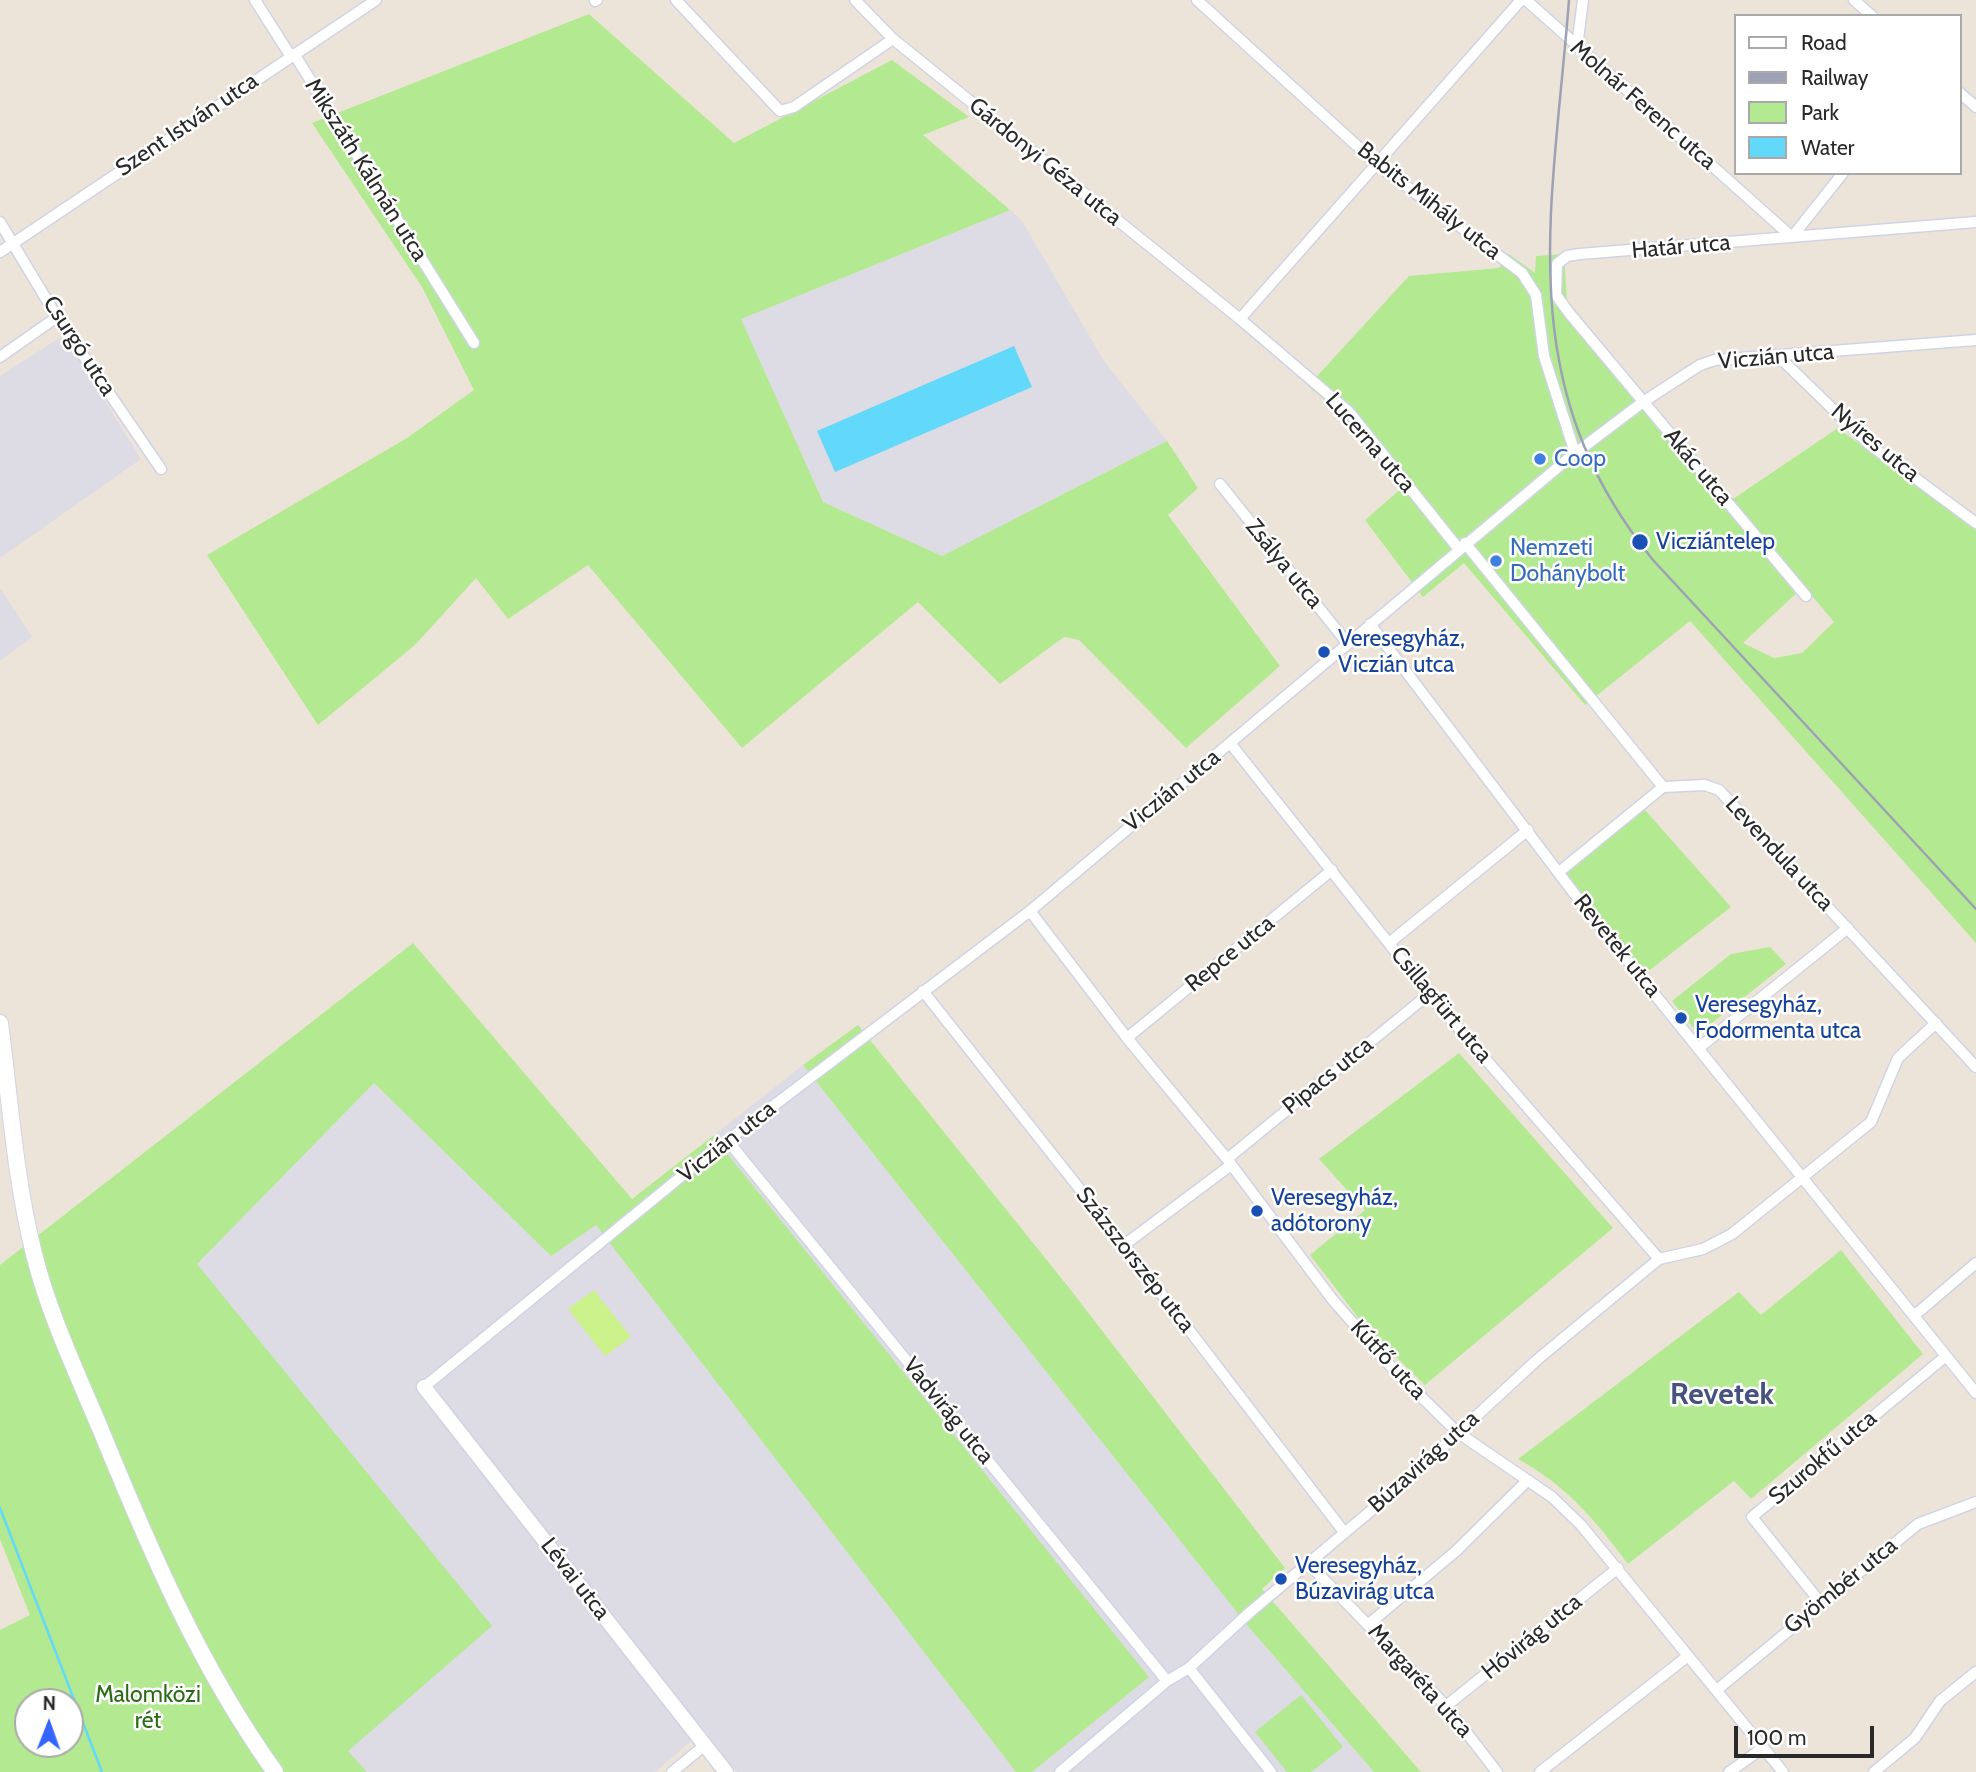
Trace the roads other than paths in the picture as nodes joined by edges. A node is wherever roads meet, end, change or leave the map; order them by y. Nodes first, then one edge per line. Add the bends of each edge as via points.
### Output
1 (255, 0) edge
2 (376, 0) edge
3 (676, 0) edge
4 (855, 0) edge
5 (1197, 0) edge
6 (1524, 0) edge
7 (1583, 0) edge
8 (1854, 0) edge
9 (1870, 14) edge
10 (892, 39) junction
11 (1577, 47) junction
12 (292, 54) junction
13 (1962, 95) edge
14 (1976, 107) edge
15 (1378, 165) junction
16 (1841, 175) edge
17 (0, 222) edge
18 (1976, 222) edge
19 (1792, 237) junction
20 (15, 243) junction
21 (0, 252) edge
22 (57, 317) junction
23 (1240, 319) junction
24 (1976, 340) edge
25 (474, 343) dead end
26 (0, 357) edge
27 (1779, 357) junction
28 (1643, 402) junction
29 (1575, 453) junction
30 (161, 468) dead end
31 (1220, 484) dead end
32 (1976, 523) edge
33 (1462, 546) junction
34 (1806, 596) dead end
35 (1370, 624) junction
36 (1348, 644) junction
37 (1230, 743) junction
38 (1663, 787) junction
39 (1528, 830) junction
40 (1332, 870) junction
41 (1559, 872) junction
42 (1030, 911) junction
43 (1848, 928) junction
44 (1389, 943) junction
45 (923, 991) junction
46 (1429, 994) junction
47 (0, 1023) edge
48 (1936, 1023) junction
49 (1128, 1038) junction
50 (1699, 1048) junction
51 (1976, 1067) edge
52 (728, 1141) junction
53 (1229, 1162) junction
54 (1801, 1175) junction
55 (1124, 1245) junction
56 (1659, 1259) junction
57 (1976, 1263) edge
58 (1915, 1315) junction
59 (1946, 1356) junction
60 (424, 1387) joint
61 (1976, 1392) edge
62 (1457, 1432) junction
63 (1528, 1480) junction
64 (1976, 1502) edge
65 (1344, 1532) junction
66 (1309, 1564) junction
67 (1618, 1567) junction
68 (1820, 1602) junction
69 (1370, 1623) junction
70 (1688, 1656) junction
71 (1189, 1668) junction
72 (1976, 1672) edge
73 (1167, 1681) junction
74 (1718, 1689) junction
75 (1446, 1706) junction
76 (705, 1745) junction
77 (1763, 1748) junction
78 (275, 1772) edge
79 (672, 1772) edge
80 (726, 1772) edge
81 (1060, 1772) edge
82 (1271, 1772) edge
83 (1497, 1772) edge
84 (1540, 1772) edge
85 (1729, 1772) edge
86 (1783, 1772) edge
87 (1874, 1772) edge

1 - 12 street, Mikszáth Kálmán utca
2 - 12 street, Szent István utca
3 - 10 street via 780,111 794,107
4 - 10 street, Gárdonyi Géza utca
5 - 15 street, Babits Mihály utca
6 - 11 street, Molnár Ferenc utca
6 - 15 street
7 - 11 street
8 - 9 street
10 - 23 street, Gárdonyi Géza utca
11 - 19 street, Molnár Ferenc utca
12 - 20 street, Szent István utca
12 - 25 street, Mikszáth Kálmán utca
13 - 14 street
15 - 23 street
15 - 29 street, Babits Mihály utca via 1522,273 1536,295 1544,356
16 - 19 street
17 - 20 street, Csurgó utca
18 - 19 street, Határ utca
19 - 28 street, Határ utca via 1580,254 1567,256 1558,264 1556,295
20 - 21 street, Szent István utca
20 - 22 street, Csurgó utca
22 - 26 street
22 - 30 street, Csurgó utca
23 - 33 street, Lucerna utca via 1349,411
24 - 27 street, Viczián utca
27 - 28 street, Viczián utca via 1706,362
27 - 32 street, Nyíres utca via 1869,444
28 - 29 street, Viczián utca
28 - 34 street, Akác utca
29 - 33 street, Viczián utca
31 - 36 street, Zsálya utca
33 - 35 street, Viczián utca
33 - 38 street
35 - 36 street, Viczián utca
35 - 39 street, Revetek utca
36 - 37 street, Viczián utca
37 - 40 street, Csillagfürt utca
37 - 42 street, Viczián utca
38 - 41 street
38 - 43 street, Levendula utca via 1706,785 1719,790
39 - 41 street, Revetek utca
39 - 44 street
40 - 44 street, Csillagfürt utca
40 - 49 street, Repce utca
41 - 50 street, Revetek utca
42 - 45 street, Viczián utca
42 - 49 street, Kútfő utca
43 - 48 street, Levendula utca
43 - 50 street
44 - 46 street, Csillagfürt utca
45 - 52 street, Viczián utca
45 - 55 street, Százszorszép utca
46 - 53 street, Pipacs utca
46 - 56 street, Csillagfürt utca
47 - 78 main road via 25,1205 51,1309 184,1622
48 - 51 street, Levendula utca
48 - 54 street, Búzavirág utca via 1898,1058 1871,1122
49 - 53 street, Kútfő utca
50 - 54 street, Revetek utca
52 - 60 street, Viczián utca
52 - 73 street, Vadvirág utca
53 - 55 street, Pipacs utca
53 - 62 street, Kútfő utca via 1332,1299 1392,1369
54 - 56 street, Búzavirág utca via 1732,1234 1703,1249
54 - 58 street, Revetek utca
55 - 65 street, Százszorszép utca
56 - 62 street, Búzavirág utca
57 - 58 street
58 - 59 street, Revetek utca
59 - 61 street, Revetek utca
59 - 68 street, Szurokfű utca via 1752,1517
60 - 76 street, Lévai utca
62 - 63 street, Kútfő utca
62 - 65 street, Búzavirág utca
63 - 67 street, Kútfő utca via 1581,1525
63 - 69 street via 1457,1551
64 - 68 street, Gyömbér utca via 1918,1524
65 - 66 street, Búzavirág utca
66 - 69 street, Margaréta utca
66 - 71 street, Búzavirág utca
67 - 70 street, Kútfő utca
67 - 75 street, Hóvirág utca
68 - 74 street, Gyömbér utca
69 - 75 street, Margaréta utca
70 - 74 street, Kútfő utca
70 - 84 street
71 - 73 street, Búzavirág utca
71 - 82 street
72 - 87 street via 1940,1701 1915,1738
73 - 81 street, Búzavirág utca
74 - 77 street, Kútfő utca
75 - 83 street, Margaréta utca
76 - 79 street
76 - 80 street, Lévai utca
77 - 85 street
77 - 86 street, Kútfő utca

